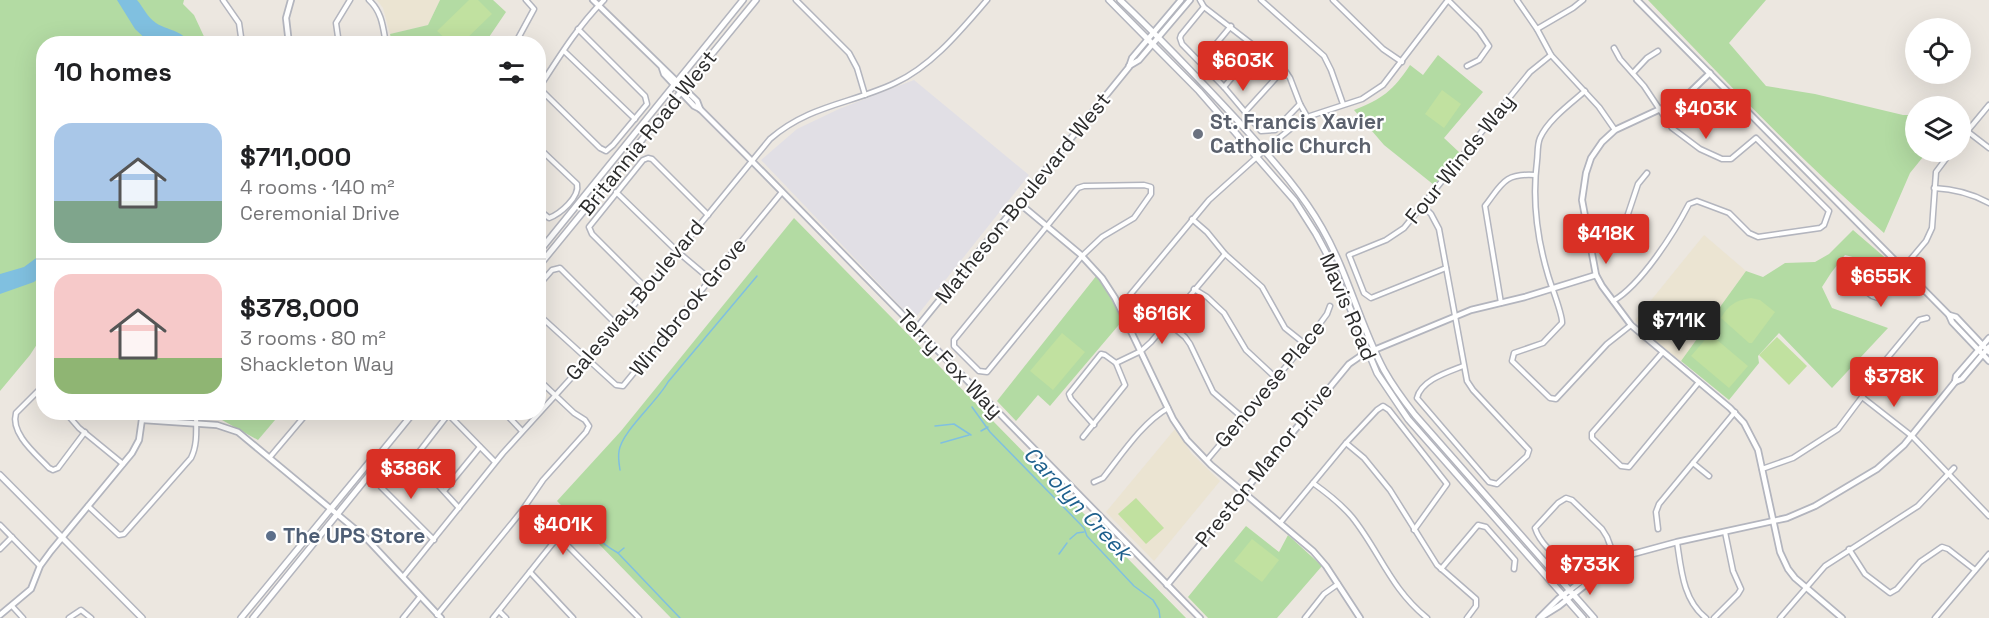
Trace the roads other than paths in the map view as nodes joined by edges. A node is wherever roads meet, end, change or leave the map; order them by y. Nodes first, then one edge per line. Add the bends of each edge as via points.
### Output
1 (223, 0) edge
2 (291, 0) edge
3 (350, 0) edge
4 (369, 0) edge
5 (526, 0) edge
6 (593, 0) edge
7 (604, 0) edge
8 (743, 0) edge
9 (756, 0) edge
10 (796, 0) edge
11 (987, 0) edge
12 (1109, 0) edge
13 (1120, 0) edge
14 (1181, 0) edge
15 (1261, 0) edge
16 (1333, 0) edge
17 (1448, 0) edge
18 (1517, 0) edge
19 (1583, 0) edge
20 (1637, 0) edge
21 (1200, 1) edge
22 (1188, 2) edge
23 (599, 5) junction
24 (1204, 7) junction
25 (1231, 26) junction
26 (578, 29) junction
27 (1537, 29) junction
28 (1154, 33) junction
29 (241, 36) edge
30 (288, 36) edge
31 (338, 36) edge
32 (385, 36) edge
33 (519, 36) edge
34 (1159, 38) junction
35 (1148, 39) junction
36 (1153, 44) junction
37 (1257, 47) junction
38 (1614, 48) dead end
39 (564, 51) junction
40 (1658, 51) dead end
41 (1551, 55) junction
42 (1201, 62) junction
43 (1402, 62) junction
44 (1467, 66) dead end
45 (1129, 67) junction
46 (1284, 69) junction
47 (1634, 73) junction
48 (1710, 73) junction
49 (546, 78) edge
50 (675, 83) junction
51 (1224, 87) junction
52 (682, 90) junction
53 (1585, 91) junction
54 (546, 95) edge
55 (865, 95) junction
56 (1300, 104) junction
57 (1343, 104) junction
58 (1989, 105) edge
59 (1660, 109) junction
60 (1245, 112) junction
61 (1308, 117) junction
62 (634, 119) junction
63 (1971, 126) edge
64 (1313, 127) dead end
65 (1615, 130) junction
66 (1971, 134) edge
67 (1989, 148) edge
68 (1264, 151) junction
69 (546, 155) edge
70 (1258, 156) junction
71 (751, 160) junction
72 (1944, 162) edge
73 (1647, 173) dead end
74 (1535, 175) junction
75 (1934, 188) junction
76 (616, 192) junction
77 (782, 192) junction
78 (1989, 202) edge
79 (1019, 203) junction
80 (1423, 206) junction
81 (546, 215) edge
82 (708, 215) junction
83 (1192, 219) junction
84 (1047, 226) junction
85 (1588, 234) junction
86 (546, 243) edge
87 (678, 252) junction
88 (1225, 254) junction
89 (1082, 256) junction
90 (546, 257) edge
91 (1446, 268) junction
92 (1903, 268) junction
93 (1596, 274) junction
94 (546, 277) edge
95 (1850, 278) dead end
96 (710, 279) junction
97 (646, 288) junction
98 (1194, 289) junction
99 (1552, 289) junction
100 (1613, 301) junction
101 (1501, 303) junction
102 (1330, 306) dead end
103 (1120, 307) junction
104 (1455, 317) junction
105 (1927, 318) dead end
106 (546, 322) edge
107 (1167, 322) junction
108 (617, 325) junction
109 (1631, 326) junction
110 (916, 329) junction
111 (1989, 338) edge
112 (1305, 344) junction
113 (1375, 350) junction
114 (1985, 350) edge
115 (1141, 351) junction
116 (1662, 352) junction
117 (1368, 353) junction
118 (587, 361) junction
119 (1989, 362) edge
120 (1116, 363) junction
121 (1463, 366) junction
122 (1276, 378) junction
123 (1699, 382) junction
124 (546, 388) edge
125 (36, 393) edge
126 (554, 395) junction
127 (1862, 397) junction
128 (546, 404) edge
129 (1168, 408) junction
130 (1735, 412) junction
131 (1243, 418) junction
132 (73, 420) edge
133 (143, 420) joint
134 (301, 420) edge
135 (407, 420) edge
136 (444, 420) edge
137 (455, 420) edge
138 (512, 420) edge
139 (532, 420) edge
140 (196, 423) junction
141 (1094, 425) junction
142 (522, 431) junction
143 (85, 432) junction
144 (1083, 437) dead end
145 (1913, 437) junction
146 (1346, 443) junction
147 (480, 447) junction
148 (379, 455) junction
149 (270, 457) junction
150 (405, 458) dead end
151 (1207, 460) junction
152 (495, 462) junction
153 (1693, 463) junction
154 (123, 464) junction
155 (1954, 468) dead end
156 (1762, 469) junction
157 (1948, 474) junction
158 (0, 476) edge
159 (1709, 476) dead end
160 (1094, 482) dead end
161 (1313, 483) junction
162 (444, 491) junction
163 (1244, 492) junction
164 (88, 506) junction
165 (331, 508) junction
166 (459, 508) junction
167 (338, 513) junction
168 (1989, 516) edge
169 (1773, 522) junction
170 (1280, 523) junction
171 (0, 525) edge
172 (1658, 529) dead end
173 (1414, 530) junction
174 (1725, 532) junction
175 (12, 537) junction
176 (62, 537) junction
177 (434, 540) junction
178 (1677, 542) junction
179 (0, 549) edge
180 (1849, 549) junction
181 (1989, 554) edge
182 (1616, 561) junction
183 (1567, 562) dead end
184 (40, 566) junction
185 (1441, 569) junction
186 (1515, 569) dead end
187 (1975, 570) junction
188 (530, 572) junction
189 (403, 577) junction
190 (1338, 584) junction
191 (1167, 585) junction
192 (1806, 588) junction
193 (1571, 592) junction
194 (420, 597) junction
195 (1565, 597) junction
196 (12, 606) junction
197 (499, 611) junction
198 (0, 615) edge
199 (439, 616) edge
200 (23, 618) edge
201 (69, 618) edge
202 (90, 618) edge
203 (142, 618) edge
204 (241, 618) edge
205 (253, 618) edge
206 (403, 618) edge
207 (493, 618) edge
208 (506, 618) edge
209 (573, 618) edge
210 (639, 618) edge
211 (1200, 618) edge
212 (1305, 618) edge
213 (1360, 618) edge
214 (1426, 618) edge
215 (1467, 618) edge
216 (1539, 618) edge
217 (1583, 618) edge
218 (1594, 618) edge
219 (1706, 618) edge
220 (1713, 618) edge
221 (1780, 618) edge
222 (1842, 618) edge
223 (1935, 618) edge

1 - 29 street via 239,23
2 - 30 street via 286,18
3 - 31 street via 336,23
4 - 32 street via 377,8
5 - 33 street via 534,9
6 - 23 street, Terry Fox Way
7 - 23 street
8 - 50 main road, Britannia Road West
9 - 52 main road, Britannia Road West
10 - 55 street via 849,53
11 - 55 street, Galesway Boulevard via 924,64 895,83
12 - 35 main road, Mavis Road
13 - 28 main road, Mavis Road
14 - 28 street, Matheson Boulevard West
15 - 57 street via 1324,56
16 - 43 street via 1386,52
17 - 43 street
17 - 44 street via 1489,46 1479,60
18 - 27 street
19 - 27 street
20 - 48 street
21 - 22 street
21 - 24 street
22 - 34 street, Matheson Boulevard West
23 - 26 street
23 - 50 street, Terry Fox Way
24 - 25 street
24 - 42 street via 1180,38
25 - 37 street
25 - 42 street
26 - 39 street
26 - 62 street via 645,96 647,104
27 - 41 street
28 - 34 main road, Mavis Road
28 - 35 street, Matheson Boulevard West
34 - 36 street, Matheson Boulevard West
34 - 68 main road, Mavis Road
35 - 36 main road, Mavis Road
35 - 45 street, Matheson Boulevard West
36 - 45 street, Matheson Boulevard West
36 - 70 main road, Mavis Road
37 - 46 street
37 - 51 street
38 - 47 street
39 - 49 street
39 - 62 street
40 - 47 street
41 - 53 street
41 - 80 street, Four Winds Way via 1530,72
42 - 51 street
43 - 57 street via 1374,92
45 - 79 street, Matheson Boulevard West
46 - 56 street
46 - 60 street
47 - 59 street
48 - 59 street via 1684,98
48 - 92 street
50 - 52 street, Terry Fox Way
50 - 86 main road, Britannia Road West
51 - 60 street
52 - 71 street, Terry Fox Way
52 - 90 main road, Britannia Road West
53 - 65 street
53 - 74 street via 1539,140
54 - 62 street via 604,150 610,150
55 - 71 street, Galesway Boulevard via 812,112 784,127
56 - 60 street via 1272,131 1261,131
56 - 61 street
57 - 61 street
58 - 63 street
59 - 65 street
59 - 100 street via 1672,128 1700,149 1722,159 1736,157 1756,138 1829,211 1820,228 1758,237 1729,213 1693,202 1669,240 1627,292
61 - 64 street
61 - 68 street
65 - 85 street via 1596,150 1586,173 1582,200
66 - 67 street
68 - 70 street
68 - 113 main road, Mavis Road via 1301,195 1322,228
69 - 81 street via 578,188 577,194 555,216
70 - 83 street
70 - 117 main road, Mavis Road via 1316,234
71 - 77 street, Terry Fox Way
71 - 82 street, Galesway Boulevard
72 - 75 street via 1936,172
73 - 85 street via 1638,184 1626,220 1616,227
74 - 99 street via 1535,218
74 - 101 street via 1509,177 1485,206
75 - 78 street via 1971,193
75 - 92 street via 1932,228
76 - 82 street via 649,158
76 - 87 street
76 - 97 street via 592,221 590,230
77 - 96 street, Windbrook Grove
77 - 110 street, Terry Fox Way
79 - 84 street
79 - 110 street, Matheson Boulevard West
80 - 91 street via 1439,229
80 - 91 street, Four Winds Way via 1399,233 1348,255 1364,293 1371,298
82 - 87 street, Galesway Boulevard
83 - 88 street
83 - 103 street
84 - 89 street
84 - 89 street via 1081,187 1150,186 1151,194 1134,218 1102,237
84 - 89 street via 954,340 954,346 979,371 987,371
85 - 93 street
87 - 96 street
87 - 97 street, Galesway Boulevard
88 - 98 street
88 - 112 street via 1262,287 1285,328
89 - 103 street
91 - 104 street
92 - 95 street via 1878,298
92 - 114 street via 1952,322
93 - 99 street, Preston Manor Drive
93 - 100 street
94 - 108 street via 560,268
96 - 118 street, Windbrook Grove via 623,386 616,385
97 - 108 street, Galesway Boulevard
98 - 107 street
98 - 122 street via 1224,313 1246,350
99 - 101 street, Preston Manor Drive
99 - 109 street via 1563,315 1562,323 1543,343 1514,353 1512,361 1550,398 1561,396 1607,344
100 - 109 street
101 - 104 street, Preston Manor Drive
102 - 112 street, Genovese Place
103 - 115 street
104 - 113 street, Preston Manor Drive
104 - 121 street
105 - 127 street via 1920,320 1880,367
106 - 118 street
107 - 115 street
107 - 131 street via 1190,344 1213,392
108 - 118 street, Galesway Boulevard
109 - 116 street
110 - 191 street, Terry Fox Way
111 - 114 street
112 - 122 street, Genovese Place
113 - 117 street, Preston Manor Drive
113 - 193 main road, Mavis Road via 1393,385 1415,415
114 - 119 street
114 - 145 street via 1956,376
115 - 120 street
115 - 129 street
116 - 123 street
116 - 123 street via 1592,433 1592,438 1621,466 1629,466
117 - 163 street, Preston Manor Drive via 1343,368
117 - 195 main road, Mavis Road via 1408,419
118 - 126 street, Galesway Boulevard
120 - 141 street via 1125,386
120 - 141 street via 1101,354 1069,393
121 - 121 street via 1433,380 1417,398 1489,482 1497,484 1529,450 1470,387
122 - 131 street, Genovese Place
123 - 130 street
124 - 126 street
125 - 143 street via 15,418 21,436 49,468 58,468
126 - 128 street, Galesway Boulevard
126 - 199 street via 585,420 589,426 586,432 543,480
127 - 145 street
127 - 156 street via 1844,424 1828,437 1793,458
129 - 151 street via 1187,440
129 - 160 street via 1144,428 1103,478
130 - 153 street
130 - 156 street via 1753,439
131 - 151 street, Genovese Place
132 - 143 street
133 - 140 street
133 - 154 street via 140,440
134 - 149 street
135 - 148 main road
136 - 162 street via 419,452 426,472
137 - 147 street
138 - 142 street
139 - 142 street, Galesway Boulevard
140 - 149 street via 238,432
140 - 164 street via 191,458 124,534 119,535
141 - 144 street
142 - 152 street, Galesway Boulevard
143 - 154 street
145 - 157 street
145 - 169 street via 1859,480 1815,506
146 - 161 street
146 - 173 street via 1384,482
146 - 173 street via 1377,410 1386,407 1447,482
147 - 152 street
147 - 162 street
148 - 165 main road
148 - 167 main road via 378,464
149 - 165 street
150 - 177 street via 398,461 381,487
151 - 163 street
152 - 166 street, Galesway Boulevard
153 - 159 street
153 - 172 street via 1659,504
154 - 164 street
155 - 157 street
156 - 169 street
157 - 168 street
157 - 180 street via 1918,506
158 - 176 main road
161 - 170 street
161 - 214 street via 1352,518 1400,593
162 - 166 street
163 - 170 street
163 - 191 street, Preston Manor Drive
164 - 176 street
165 - 167 street
165 - 204 main road
166 - 177 street, Galesway Boulevard
167 - 189 street via 368,538
167 - 205 main road
169 - 174 street
169 - 192 street via 1783,559
170 - 190 street via 1313,551
171 - 175 street
173 - 185 street
174 - 178 street
174 - 220 street via 1741,589
175 - 179 street
175 - 184 street
176 - 184 street
176 - 203 main road
177 - 189 street, Galesway Boulevard
178 - 182 street
178 - 219 street via 1686,587 1695,608
180 - 187 street via 1864,574 1890,593 1897,590 1920,561 1942,547
180 - 192 street via 1825,566
181 - 187 street
182 - 183 street via 1602,529 1566,498 1535,528 1555,554
182 - 193 street via 1600,567
184 - 196 street via 31,589
185 - 186 street via 1478,525 1486,527 1515,560
185 - 215 street via 1476,598 1476,606
187 - 223 street
188 - 197 street
188 - 209 street
188 - 210 street via 553,543 564,542
189 - 194 street
190 - 212 street via 1324,594
190 - 213 street
191 - 211 street, Terry Fox Way
192 - 221 street
192 - 222 street
193 - 195 street
193 - 218 main road, Mavis Road
194 - 199 street
194 - 206 street
195 - 216 street via 1544,610
195 - 217 main road, Mavis Road
196 - 198 street
196 - 200 street
197 - 207 street
197 - 208 street
201 - 202 street via 81,610

